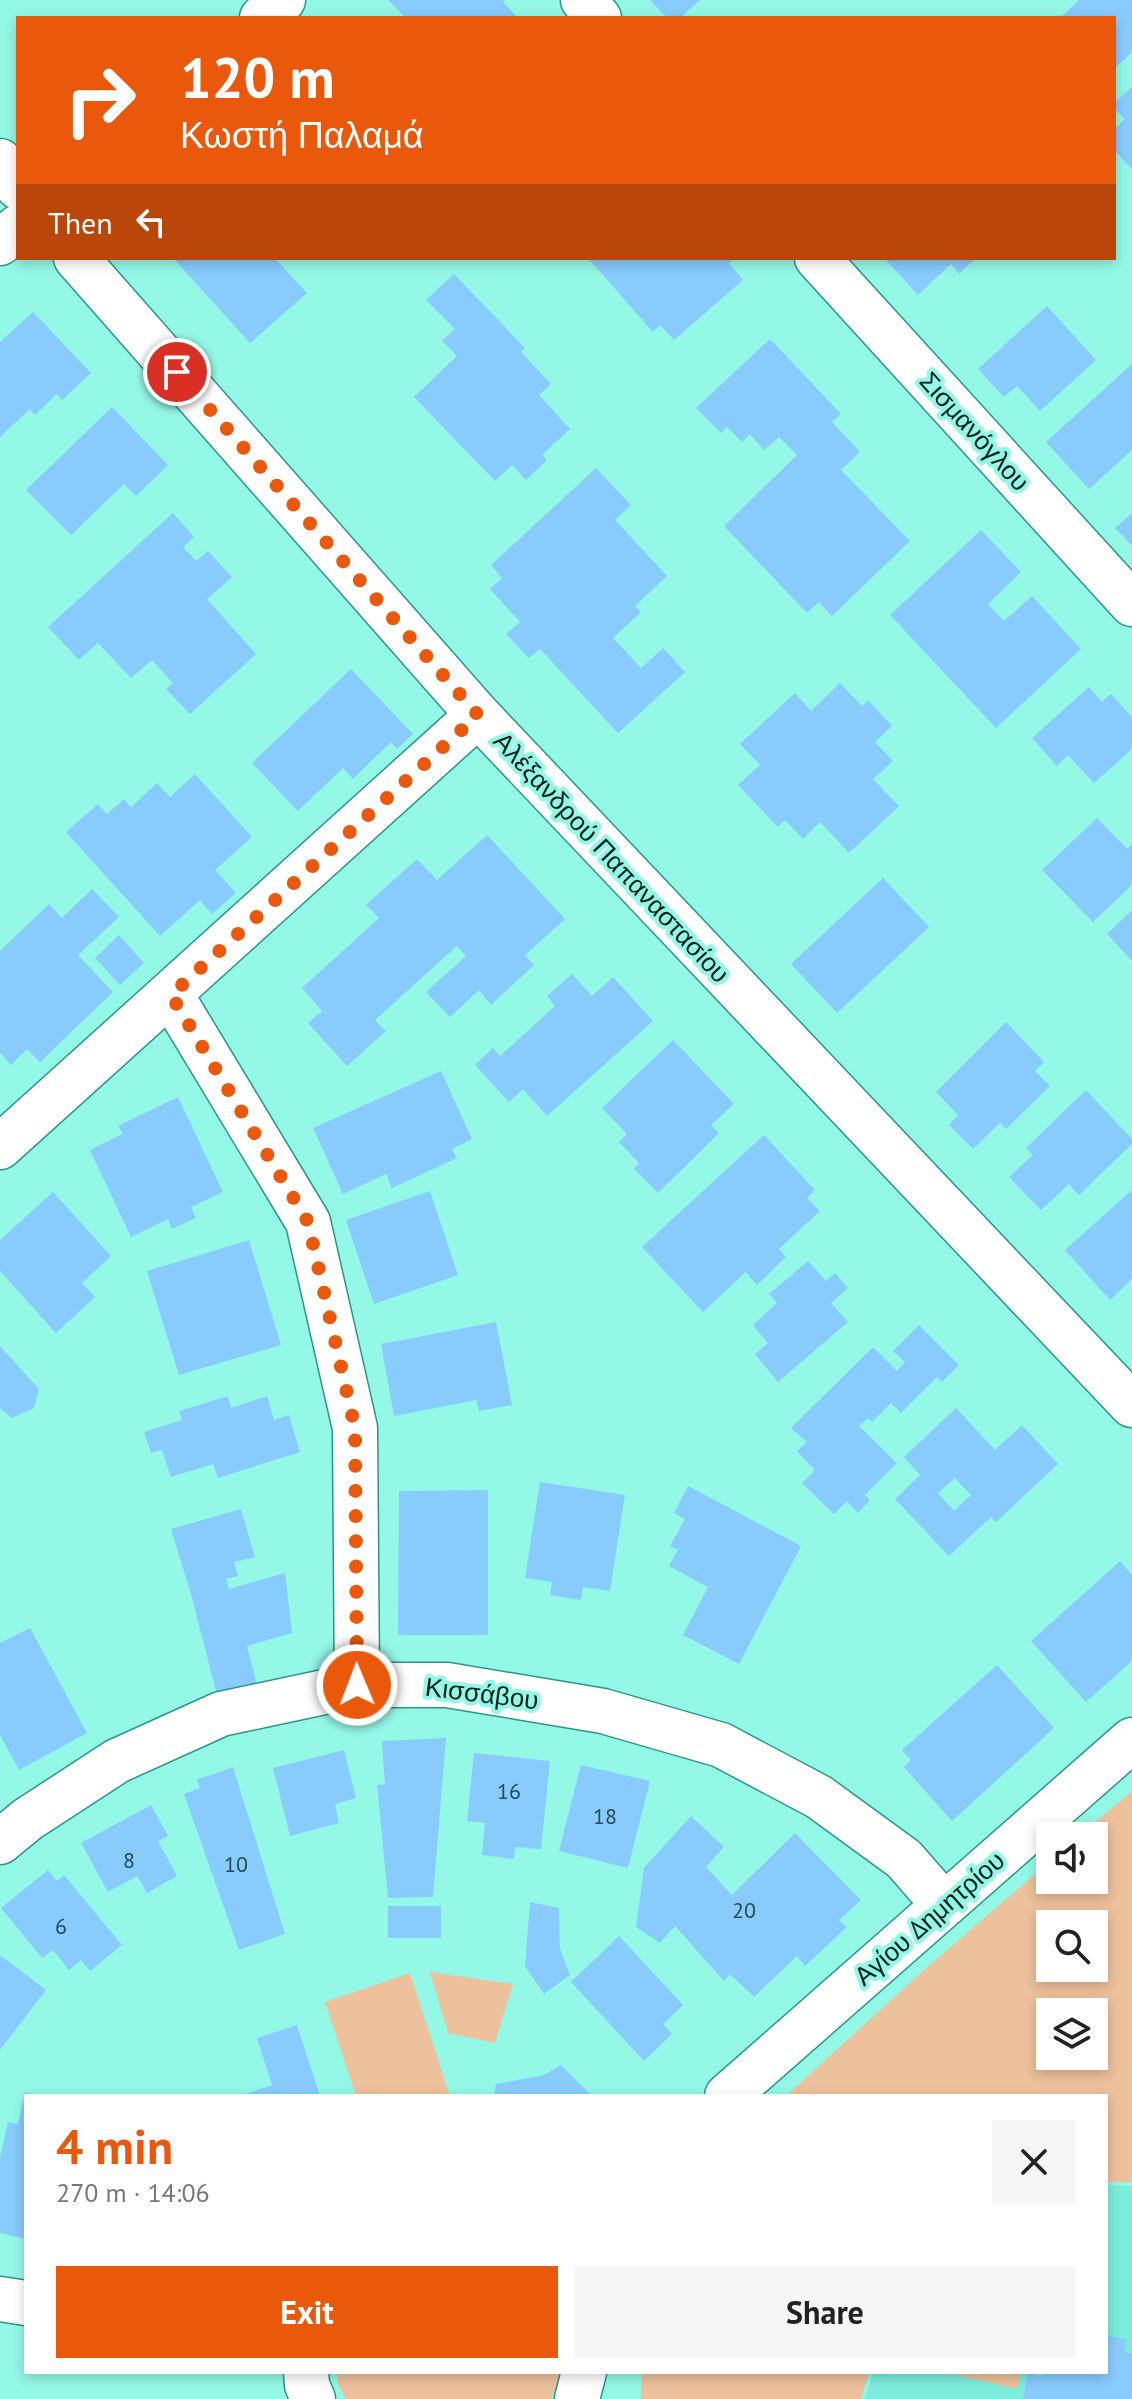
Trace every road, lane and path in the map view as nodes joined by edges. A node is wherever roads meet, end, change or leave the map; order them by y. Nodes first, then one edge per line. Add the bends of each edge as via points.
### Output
1 (283, 0) edge
2 (583, 0) edge
3 (264, 16) edge
4 (597, 16) edge
5 (0, 161) edge
6 (16, 184) edge
7 (16, 229) edge
8 (0, 243) edge
9 (78, 260) edge
10 (819, 260) edge
11 (1132, 604) edge
12 (478, 715) junction
13 (171, 995) junction
14 (0, 1147) edge
15 (1132, 1405) edge
16 (357, 1685) junction
17 (1132, 1740) edge
18 (0, 1842) edge
19 (944, 1905) junction
20 (729, 2094) edge
21 (0, 2299) edge
22 (24, 2303) edge
23 (306, 2374) edge
24 (583, 2374) edge
25 (313, 2399) edge
26 (577, 2399) edge

1 - 3 street
2 - 4 street
5 - 6 street
7 - 8 street
9 - 12 street, Αλέξανδρού Παπαναστασίου
10 - 11 street, Σισμανόγλου
12 - 13 street
12 - 15 street, Αλέξανδρού Παπαναστασίου
13 - 14 street
13 - 16 street via 308,1222 355,1428
16 - 18 street, Κισσάβου via 221,1714 117,1761
16 - 19 street, Κισσάβου via 447,1685 603,1711 721,1745 819,1797 904,1859
17 - 19 street, Αγίου Δημητρίου
19 - 20 street, Αγίου Δημητρίου
21 - 22 street
23 - 25 street
24 - 26 street

